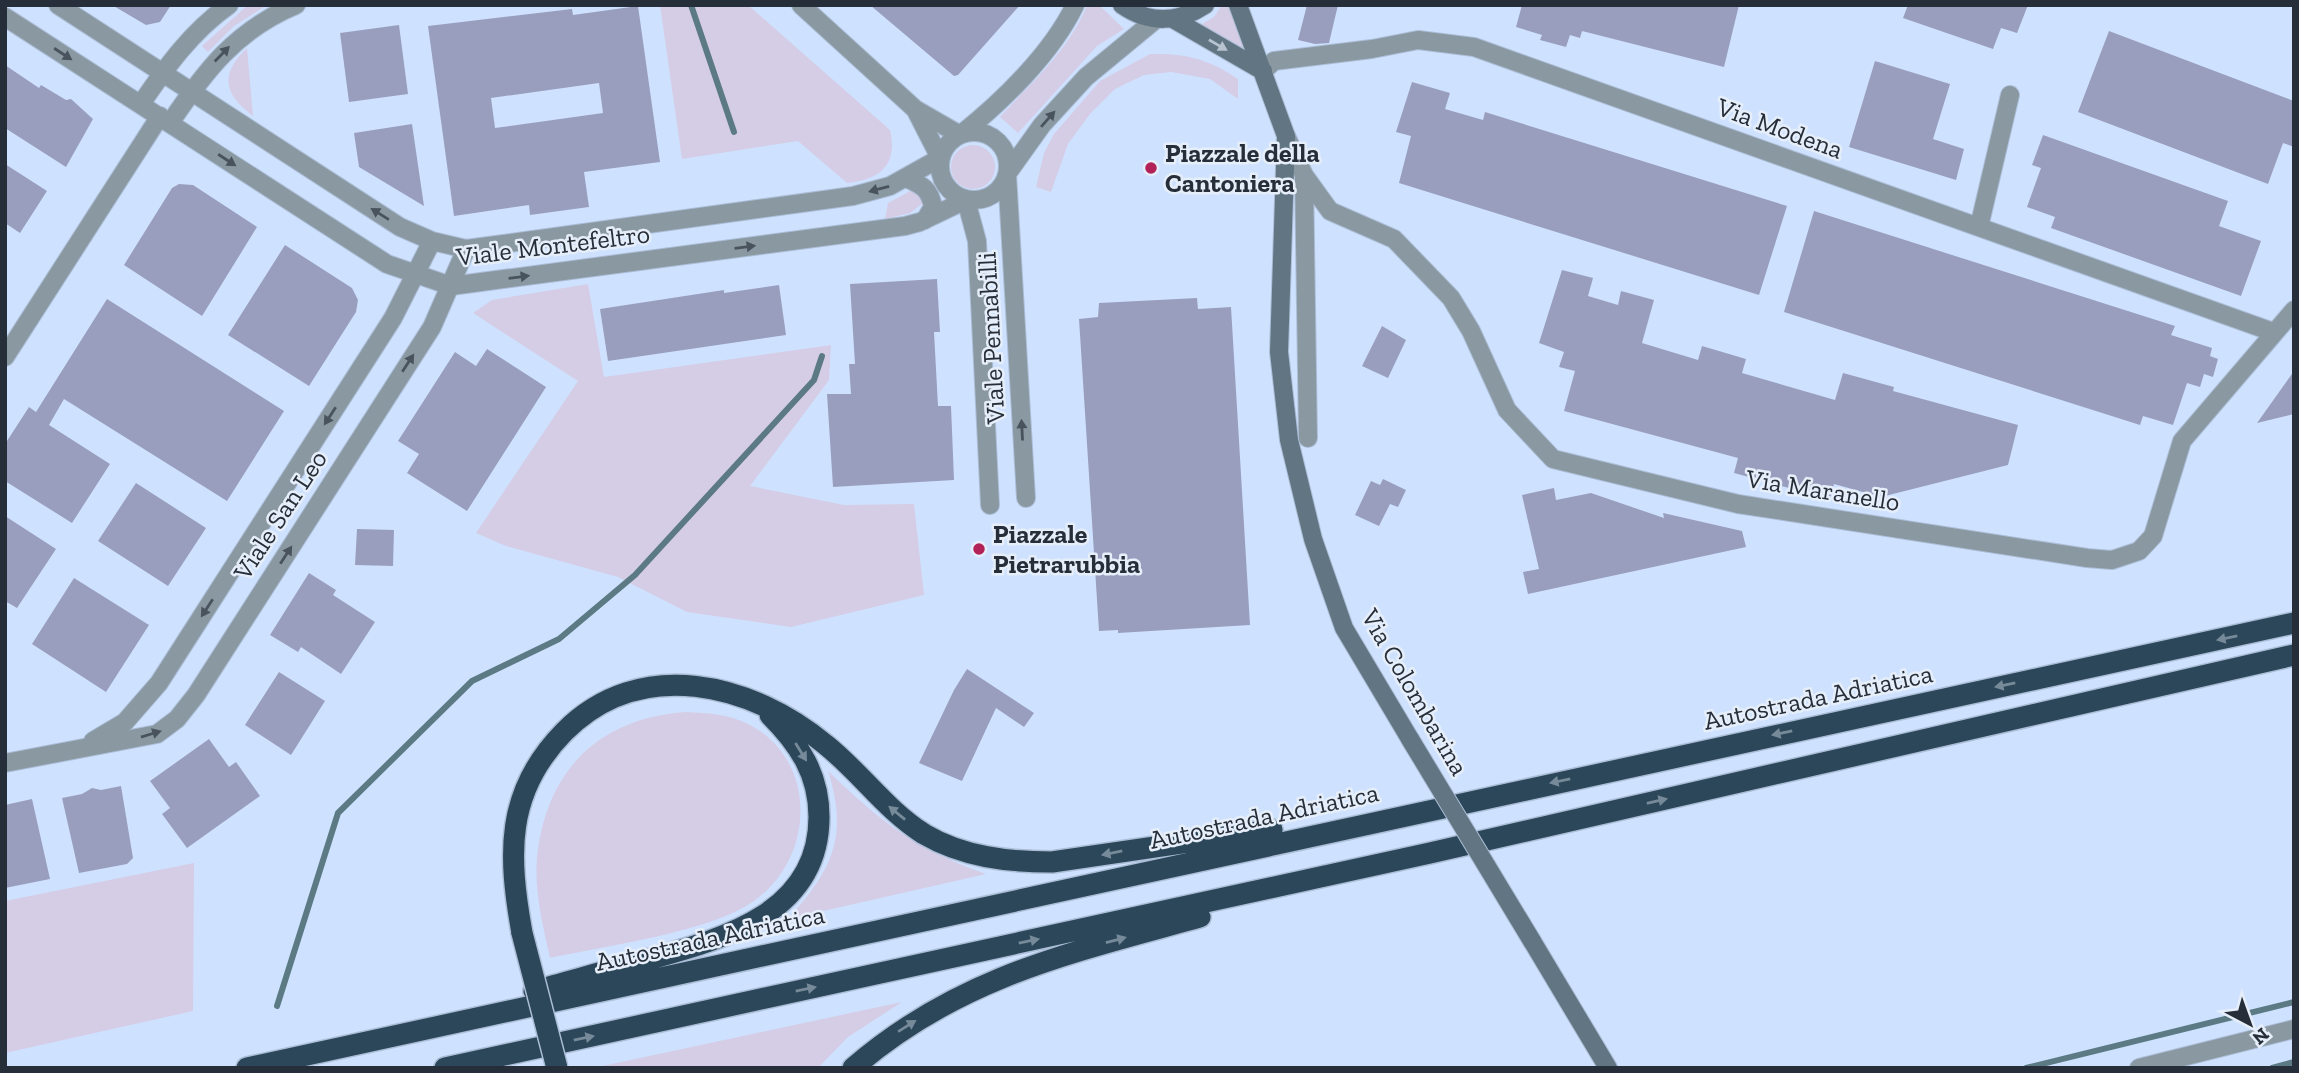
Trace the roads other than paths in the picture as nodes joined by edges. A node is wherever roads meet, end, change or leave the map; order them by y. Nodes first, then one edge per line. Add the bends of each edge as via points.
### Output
1 (58, 5) edge
2 (229, 5) edge
3 (296, 5) edge
4 (801, 5) edge
5 (1075, 5) edge
6 (1122, 5) edge
7 (1205, 5) edge
8 (1238, 5) edge
9 (5, 17) edge
10 (1164, 20) junction
11 (1263, 71) junction
12 (162, 72) junction
13 (192, 91) junction
14 (2010, 95) dead end
15 (141, 104) junction
16 (915, 109) junction
17 (165, 120) junction
18 (960, 135) junction
19 (1286, 136) junction
20 (940, 159) junction
21 (1007, 174) junction
22 (1304, 174) junction
23 (906, 178) junction
24 (966, 200) junction
25 (1330, 211) joint
26 (925, 220) junction
27 (1979, 227) junction
28 (432, 241) junction
29 (466, 249) junction
30 (415, 274) junction
31 (451, 286) junction
32 (2294, 310) edge
33 (2273, 332) junction
34 (5, 357) edge
35 (1308, 438) dead end
36 (1026, 498) dead end
37 (990, 505) dead end
38 (2294, 624) edge
39 (2294, 655) edge
40 (756, 701) junction
41 (84, 747) junction
42 (5, 763) edge
43 (1422, 810) junction
44 (1430, 853) junction
45 (2294, 1029) edge
46 (309, 1054) junction
47 (247, 1068) edge
48 (445, 1068) edge
49 (557, 1068) edge
50 (853, 1068) edge
51 (1608, 1068) edge
52 (2139, 1068) edge

1 - 12 street, Viale Montefeltro
2 - 12 street via 204,23
13 -> 3 street via 247,31
4 - 16 street
5 - 18 street via 1066,23 994,108
6 - 10 street via 1133,13
7 - 10 street via 1192,14
8 - 11 street, Via Colombarina
9 -> 15 street, Viale Montefeltro
10 -> 11 street
21 -> 10 street via 1042,125 1086,77
11 - 19 street, Via Colombarina
11 - 27 street, Via Modena via 1274,61 1418,40 1474,47
12 - 13 street, Viale Montefeltro
12 - 15 street
13 - 17 street
28 -> 13 street, Viale Montefeltro via 400,227
14 - 27 street
15 - 17 street, Viale Montefeltro
16 - 18 street
16 - 20 street
17 -> 30 street, Viale Montefeltro via 387,264
17 - 34 street
18 - 20 street via 951,140
18 - 21 street via 992,136 1006,153
19 - 22 street, Via Colombarina
19 - 51 street, Via Colombarina, bridge via 1279,352 1289,440 1313,539 1344,628
20 - 23 street, Viale Montefeltro
20 - 24 street via 939,169 948,189
21 - 24 street via 987,198
36 -> 21 street, Viale Pennabilli
22 - 25 street, Via Colombarina
22 - 35 street, Via Colombarina
23 - 26 street via 925,186 931,195 933,206
23 -> 29 street, Viale Montefeltro via 853,196
24 - 26 street, Viale Montefeltro
24 - 37 street, Viale Pennabilli via 977,241
25 - 33 street, Via Maranello via 1394,239 1451,298 1507,410 1553,459 1738,504 2087,558 2112,560 2138,551 2153,536 2182,441
31 -> 26 street, Viale Montefeltro
27 - 33 street, Via Modena
28 - 29 street, Viale Montefeltro
28 - 30 street, Viale San Leo
29 - 31 street, Viale San Leo
30 - 31 street, Viale Montefeltro
30 -> 41 street, Viale San Leo via 393,318 159,683 125,722
41 -> 31 street, Viale San Leo via 157,734 177,719 432,327
32 - 33 street, Via Maranello
38 -> 43 highway, Autostrada Adriatica
44 -> 39 highway
43 -> 40 highway via 1052,862 1015,862 953,848 925,834 873,793 829,747
40 -> 46 highway via 802,751 817,790 819,835 811,862 778,906 756,921 702,944
40 - 49 highway, bridge via 715,687 670,684 639,688 608,699 576,720 548,748 528,781 514,823 512,860 522,933
41 - 42 street, Viale San Leo
43 - 46 highway, Autostrada Adriatica
48 -> 44 highway
50 -> 44 highway via 889,1037 929,1012 1007,974
45 - 52 street
46 - 47 highway, Autostrada Adriatica

